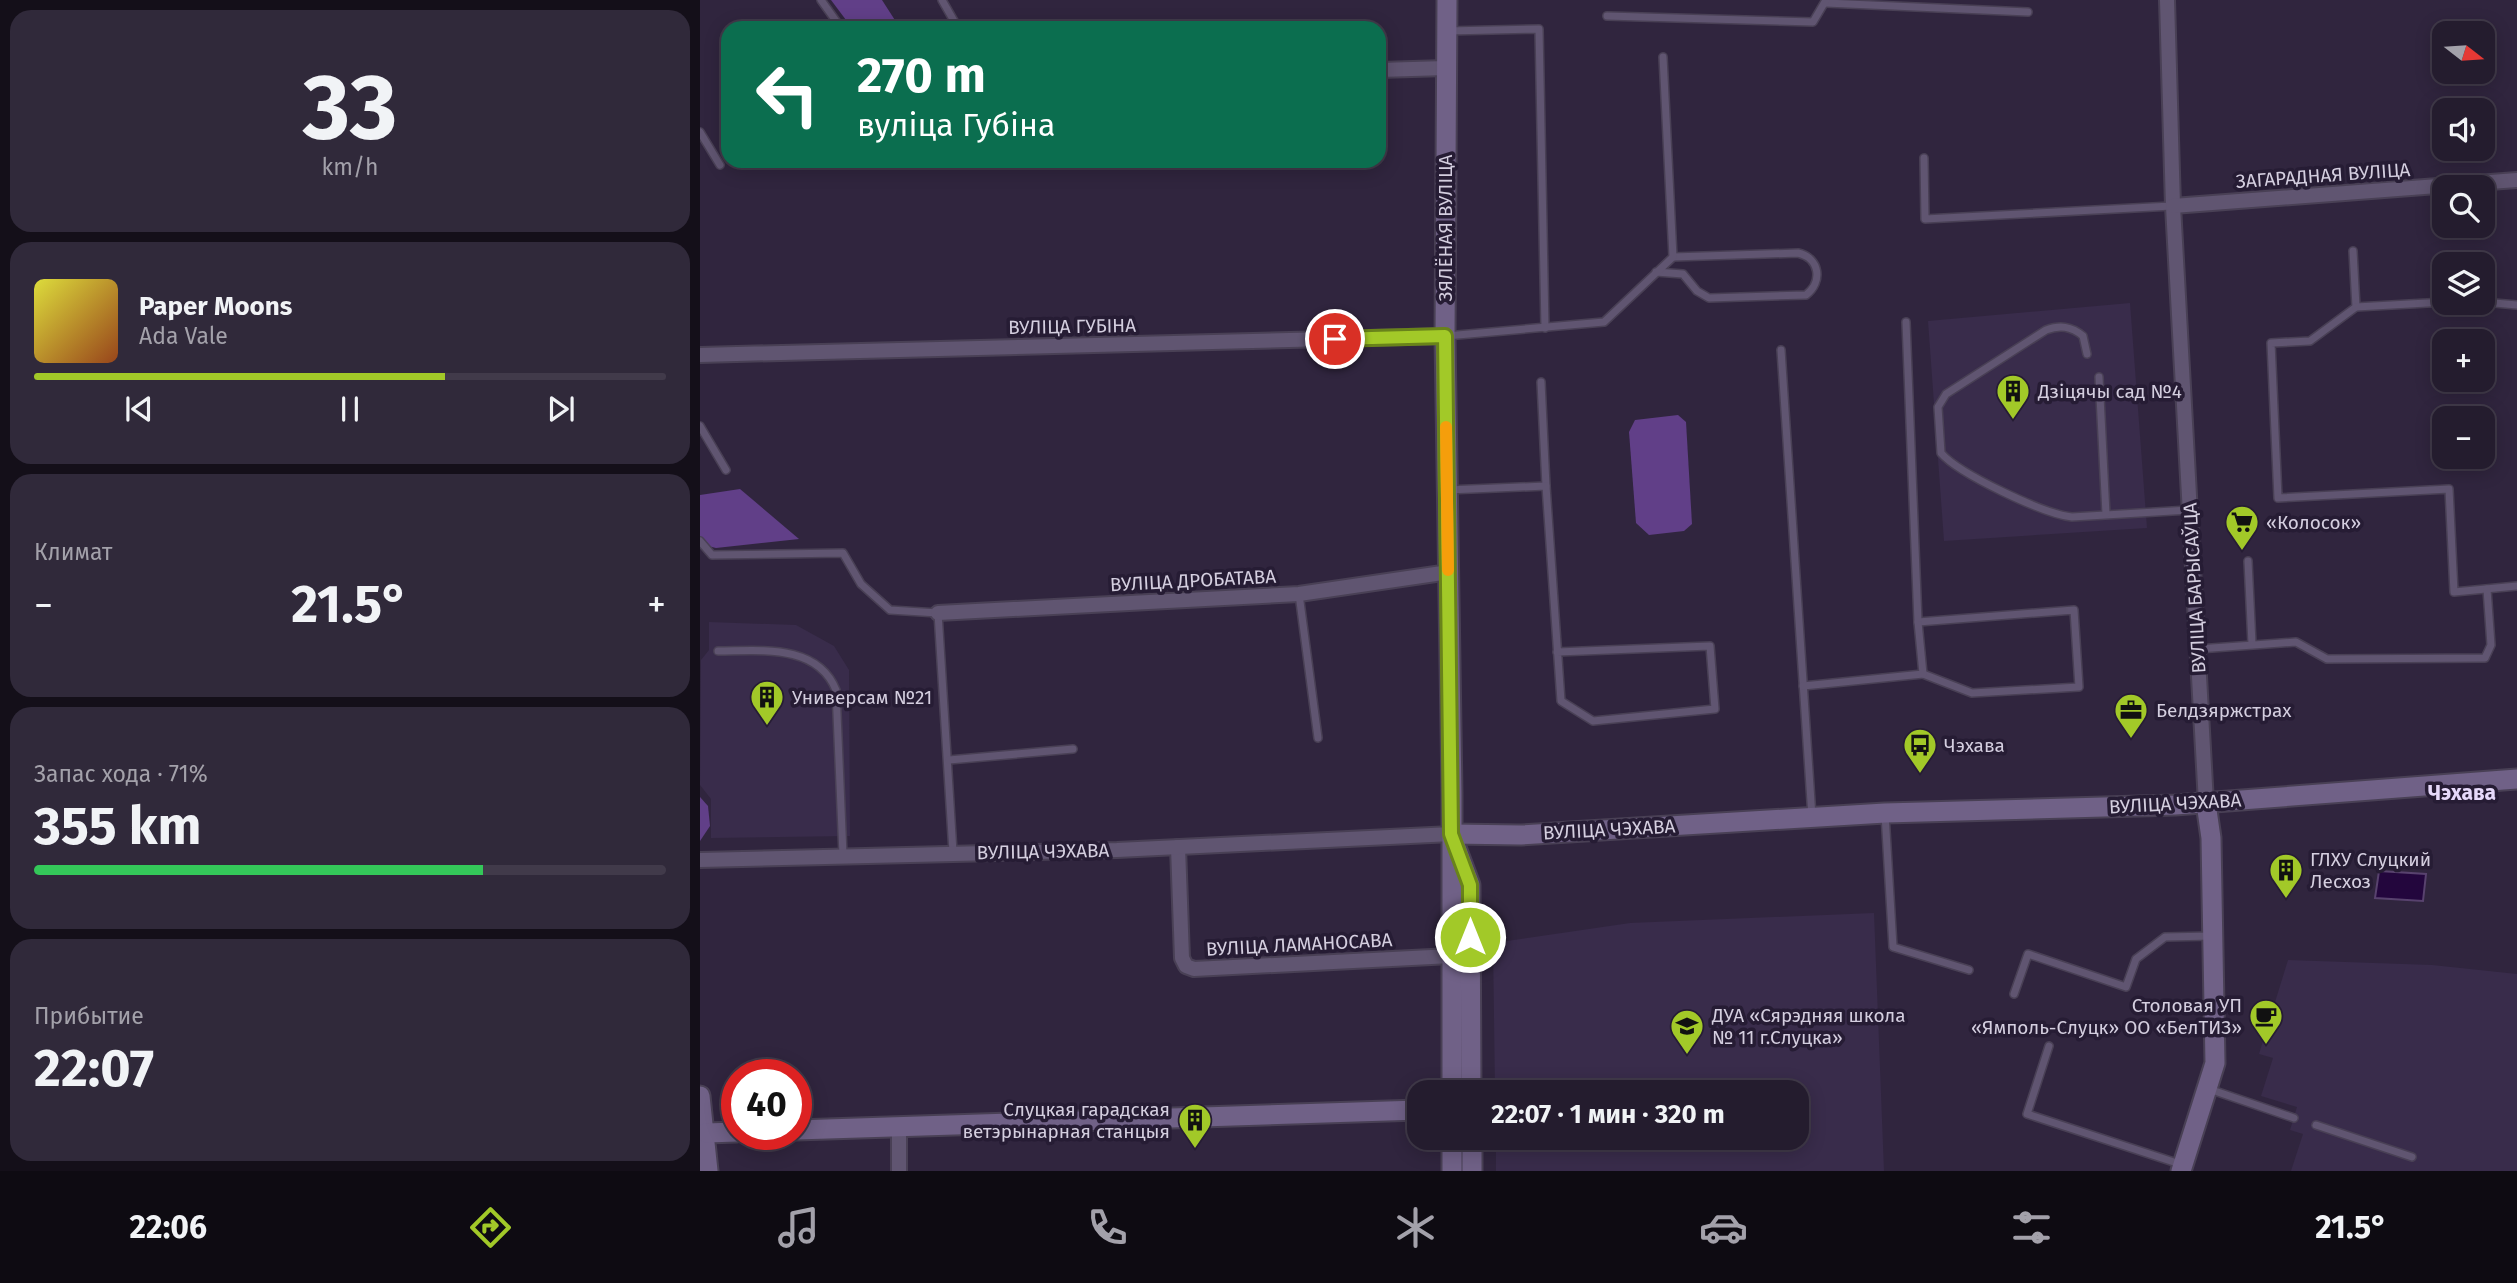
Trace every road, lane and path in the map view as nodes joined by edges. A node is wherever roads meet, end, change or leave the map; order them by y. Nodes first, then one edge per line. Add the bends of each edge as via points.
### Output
1 (821, 0) edge
2 (942, 0) edge
3 (1447, 0) edge
4 (2167, 0) edge
5 (1826, 1) edge
6 (2028, 12) dead end
7 (1607, 16) dead end
8 (836, 21) edge
9 (954, 21) edge
10 (1447, 31) junction
11 (1663, 57) dead end
12 (1446, 68) junction
13 (1386, 69) edge
14 (700, 132) edge
15 (1924, 158) dead end
16 (720, 165) dead end
17 (2517, 180) edge
18 (2173, 206) junction
19 (2353, 251) dead end
20 (1673, 257) junction
21 (1656, 272) junction
22 (2432, 303) edge
23 (2495, 303) edge
24 (2517, 305) edge
25 (2356, 307) junction
26 (1906, 322) dead end
27 (1545, 328) junction
28 (1445, 336) junction
29 (1781, 350) dead end
30 (2087, 354) dead end
31 (700, 355) edge
32 (2099, 377) dead end
33 (1541, 382) dead end
34 (700, 426) edge
35 (726, 470) dead end
36 (1546, 486) junction
37 (1447, 490) junction
38 (2190, 510) junction
39 (2106, 514) junction
40 (700, 541) edge
41 (2248, 561) dead end
42 (1448, 572) junction
43 (2517, 586) edge
44 (2487, 589) junction
45 (1299, 594) junction
46 (938, 613) junction
47 (1918, 622) junction
48 (2252, 644) junction
49 (2197, 649) junction
50 (718, 651) dead end
51 (1557, 652) junction
52 (1923, 674) junction
53 (1803, 686) junction
54 (1318, 738) dead end
55 (1073, 749) dead end
56 (949, 760) junction
57 (2517, 779) edge
58 (2206, 803) junction
59 (1885, 813) junction
60 (1812, 817) junction
61 (1451, 834) junction
62 (1178, 847) junction
63 (953, 852) junction
64 (843, 855) junction
65 (700, 860) edge
66 (2212, 936) junction
67 (1451, 956) junction
68 (1969, 970) dead end
69 (2014, 994) dead end
70 (2049, 1046) dead end
71 (1452, 1080) edge
72 (1471, 1080) edge
73 (2208, 1089) junction
74 (700, 1096) edge
75 (1407, 1110) edge
76 (2294, 1118) dead end
77 (2316, 1125) dead end
78 (899, 1128) junction
79 (812, 1130) edge
80 (721, 1132) edge
81 (703, 1133) edge
82 (1452, 1150) edge
83 (1472, 1150) edge
84 (2412, 1157) dead end
85 (2182, 1168) edge
86 (708, 1171) edge
87 (899, 1171) edge
88 (1452, 1171) edge
89 (1472, 1171) edge

1 - 8 lane
2 - 9 lane
3 - 10 main road, ЗЯЛЁНАЯ ВУЛІЦА
4 - 18 street, ВУЛІЦА БАРЫСАЎЦА
5 - 6 lane
5 - 7 lane via 1813,22
10 - 12 main road, ЗЯЛЁНАЯ ВУЛІЦА
10 - 27 lane via 1539,29
11 - 20 lane
12 - 13 street
12 - 28 main road, ЗЯЛЁНАЯ ВУЛІЦА
14 - 16 lane
15 - 18 lane via 1925,219
17 - 18 street, ЗАГАРАДНАЯ ВУЛІЦА
18 - 38 street, ВУЛІЦА БАРЫСАЎЦА
19 - 25 lane
20 - 21 lane
20 - 21 lane via 1798,253 1817,267 1816,283 1806,295 1709,298 1683,274
21 - 27 lane via 1604,322
22 - 25 lane
23 - 24 lane
25 - 44 lane via 2310,341 2271,343 2278,498 2449,489 2454,592
26 - 47 lane
27 - 28 lane
28 - 31 street, ВУЛІЦА ГУБІНА
28 - 37 main road, ЗЯЛЁНАЯ ВУЛІЦА
29 - 53 lane
30 - 39 lane via 2083,336 2056,326 1946,394 1938,407 1941,453 1953,465 2055,514
32 - 39 lane
33 - 36 lane
34 - 35 lane
36 - 37 lane
36 - 51 lane
37 - 42 main road, ЗЯЛЁНАЯ ВУЛІЦА
38 - 39 lane
38 - 49 street, ВУЛІЦА БАРЫСАЎЦА
40 - 46 lane via 712,555 843,552 861,584 890,610
41 - 48 lane
42 - 45 street, ВУЛІЦА ДРОБАТАВА
42 - 61 main road, ЗЯЛЁНАЯ ВУЛІЦА
43 - 44 lane
44 - 48 lane via 2491,645 2485,658 2327,659 2296,642
45 - 46 street, ВУЛІЦА ДРОБАТАВА
45 - 54 lane
46 - 56 lane
47 - 52 lane
47 - 52 lane via 2074,610 2079,687 1972,693
48 - 49 lane
49 - 58 street, ВУЛІЦА БАРЫСАЎЦА
50 - 64 lane via 790,650 830,675 836,690
51 - 51 lane via 1561,701 1593,721 1715,709 1710,646
52 - 53 lane
53 - 60 lane
55 - 56 lane
56 - 63 lane
57 - 58 main road, ВУЛІЦА ЧЭХАВА
58 - 59 main road, ВУЛІЦА ЧЭХАВА
58 - 66 main road, ВУЛІЦА БАРЫСАЎЦА
59 - 60 main road, ВУЛІЦА ЧЭХАВА
59 - 68 lane via 1893,947
60 - 61 main road, ВУЛІЦА ЧЭХАВА via 1521,835
61 - 62 street, ВУЛІЦА ЧЭХАВА
61 - 67 main road, ЗЯЛЁНАЯ ВУЛІЦА
61 - 72 main road, ЗЯЛЁНАЯ ВУЛІЦА via 1470,885
62 - 63 street, ВУЛІЦА ЧЭХАВА
62 - 67 street, ВУЛІЦА ЛАМАНОСАВА via 1186,966
63 - 64 street, ВУЛІЦА ЧЭХАВА
64 - 65 street, ВУЛІЦА ЧЭХАВА
66 - 69 lane via 2165,937 2136,959 2126,988 2028,954
66 - 73 main road, ВУЛІЦА БАРЫСАЎЦА via 2215,1063
67 - 71 main road, ЗЯЛЁНАЯ ВУЛІЦА
70 - 85 lane via 2027,1114
73 - 76 lane
73 - 85 main road, ВУЛІЦА БАРЫСАЎЦА
74 - 81 main road
75 - 78 main road
77 - 84 lane
78 - 79 main road
78 - 87 street
80 - 81 main road
81 - 86 main road
82 - 88 main road
83 - 89 main road

